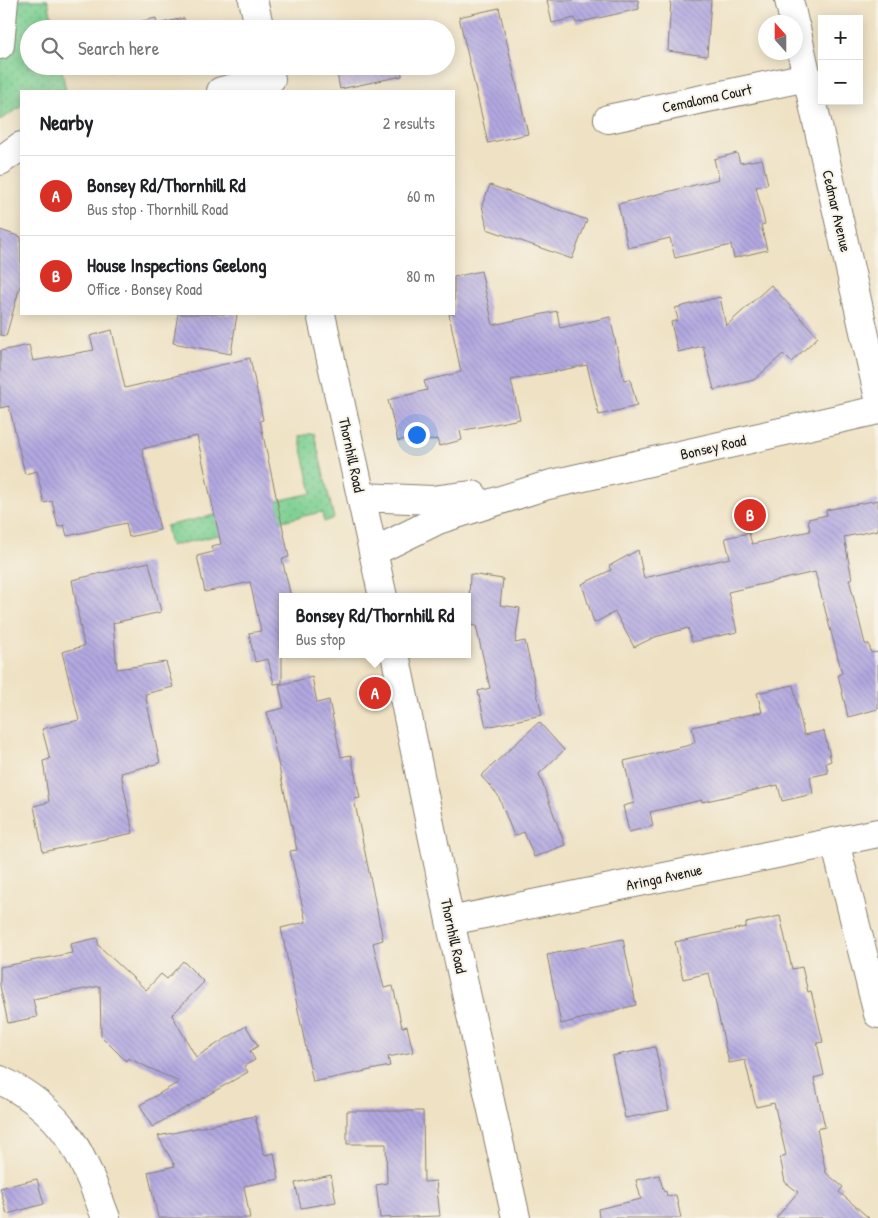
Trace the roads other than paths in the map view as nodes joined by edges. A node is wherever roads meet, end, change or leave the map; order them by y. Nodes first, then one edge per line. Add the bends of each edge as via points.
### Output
1 (4, 0) edge
2 (253, 0) edge
3 (789, 0) edge
4 (792, 15) edge
5 (258, 20) edge
6 (0, 45) edge
7 (803, 59) edge
8 (807, 77) junction
9 (271, 79) edge
10 (225, 90) edge
11 (608, 119) dead end
12 (20, 147) edge
13 (0, 161) edge
14 (321, 315) edge
15 (878, 394) edge
16 (878, 410) edge
17 (548, 484) junction
18 (361, 497) junction
19 (373, 552) junction
20 (382, 593) edge
21 (396, 658) edge
22 (878, 832) edge
23 (835, 842) junction
24 (450, 921) junction
25 (878, 1014) edge
26 (0, 1080) edge
27 (106, 1218) edge
28 (516, 1218) edge

1 - 6 street
2 - 5 street
3 - 4 street
7 - 8 street, Cedmar Avenue
8 - 11 street, Cemaloma Court
8 - 15 street, Cedmar Avenue
9 - 10 street
12 - 13 street
14 - 18 street, Thornhill Road
16 - 17 street, Bonsey Road
17 - 18 street, Bonsey Road via 433,500
17 - 19 street, Bonsey Road via 438,520
18 - 19 street, Thornhill Road
19 - 20 street, Thornhill Road
21 - 24 street, Thornhill Road
22 - 23 street, Aringa Avenue
23 - 24 street, Aringa Avenue
23 - 25 street
24 - 28 street, Thornhill Road
26 - 27 street via 45,1109 70,1136 86,1166

